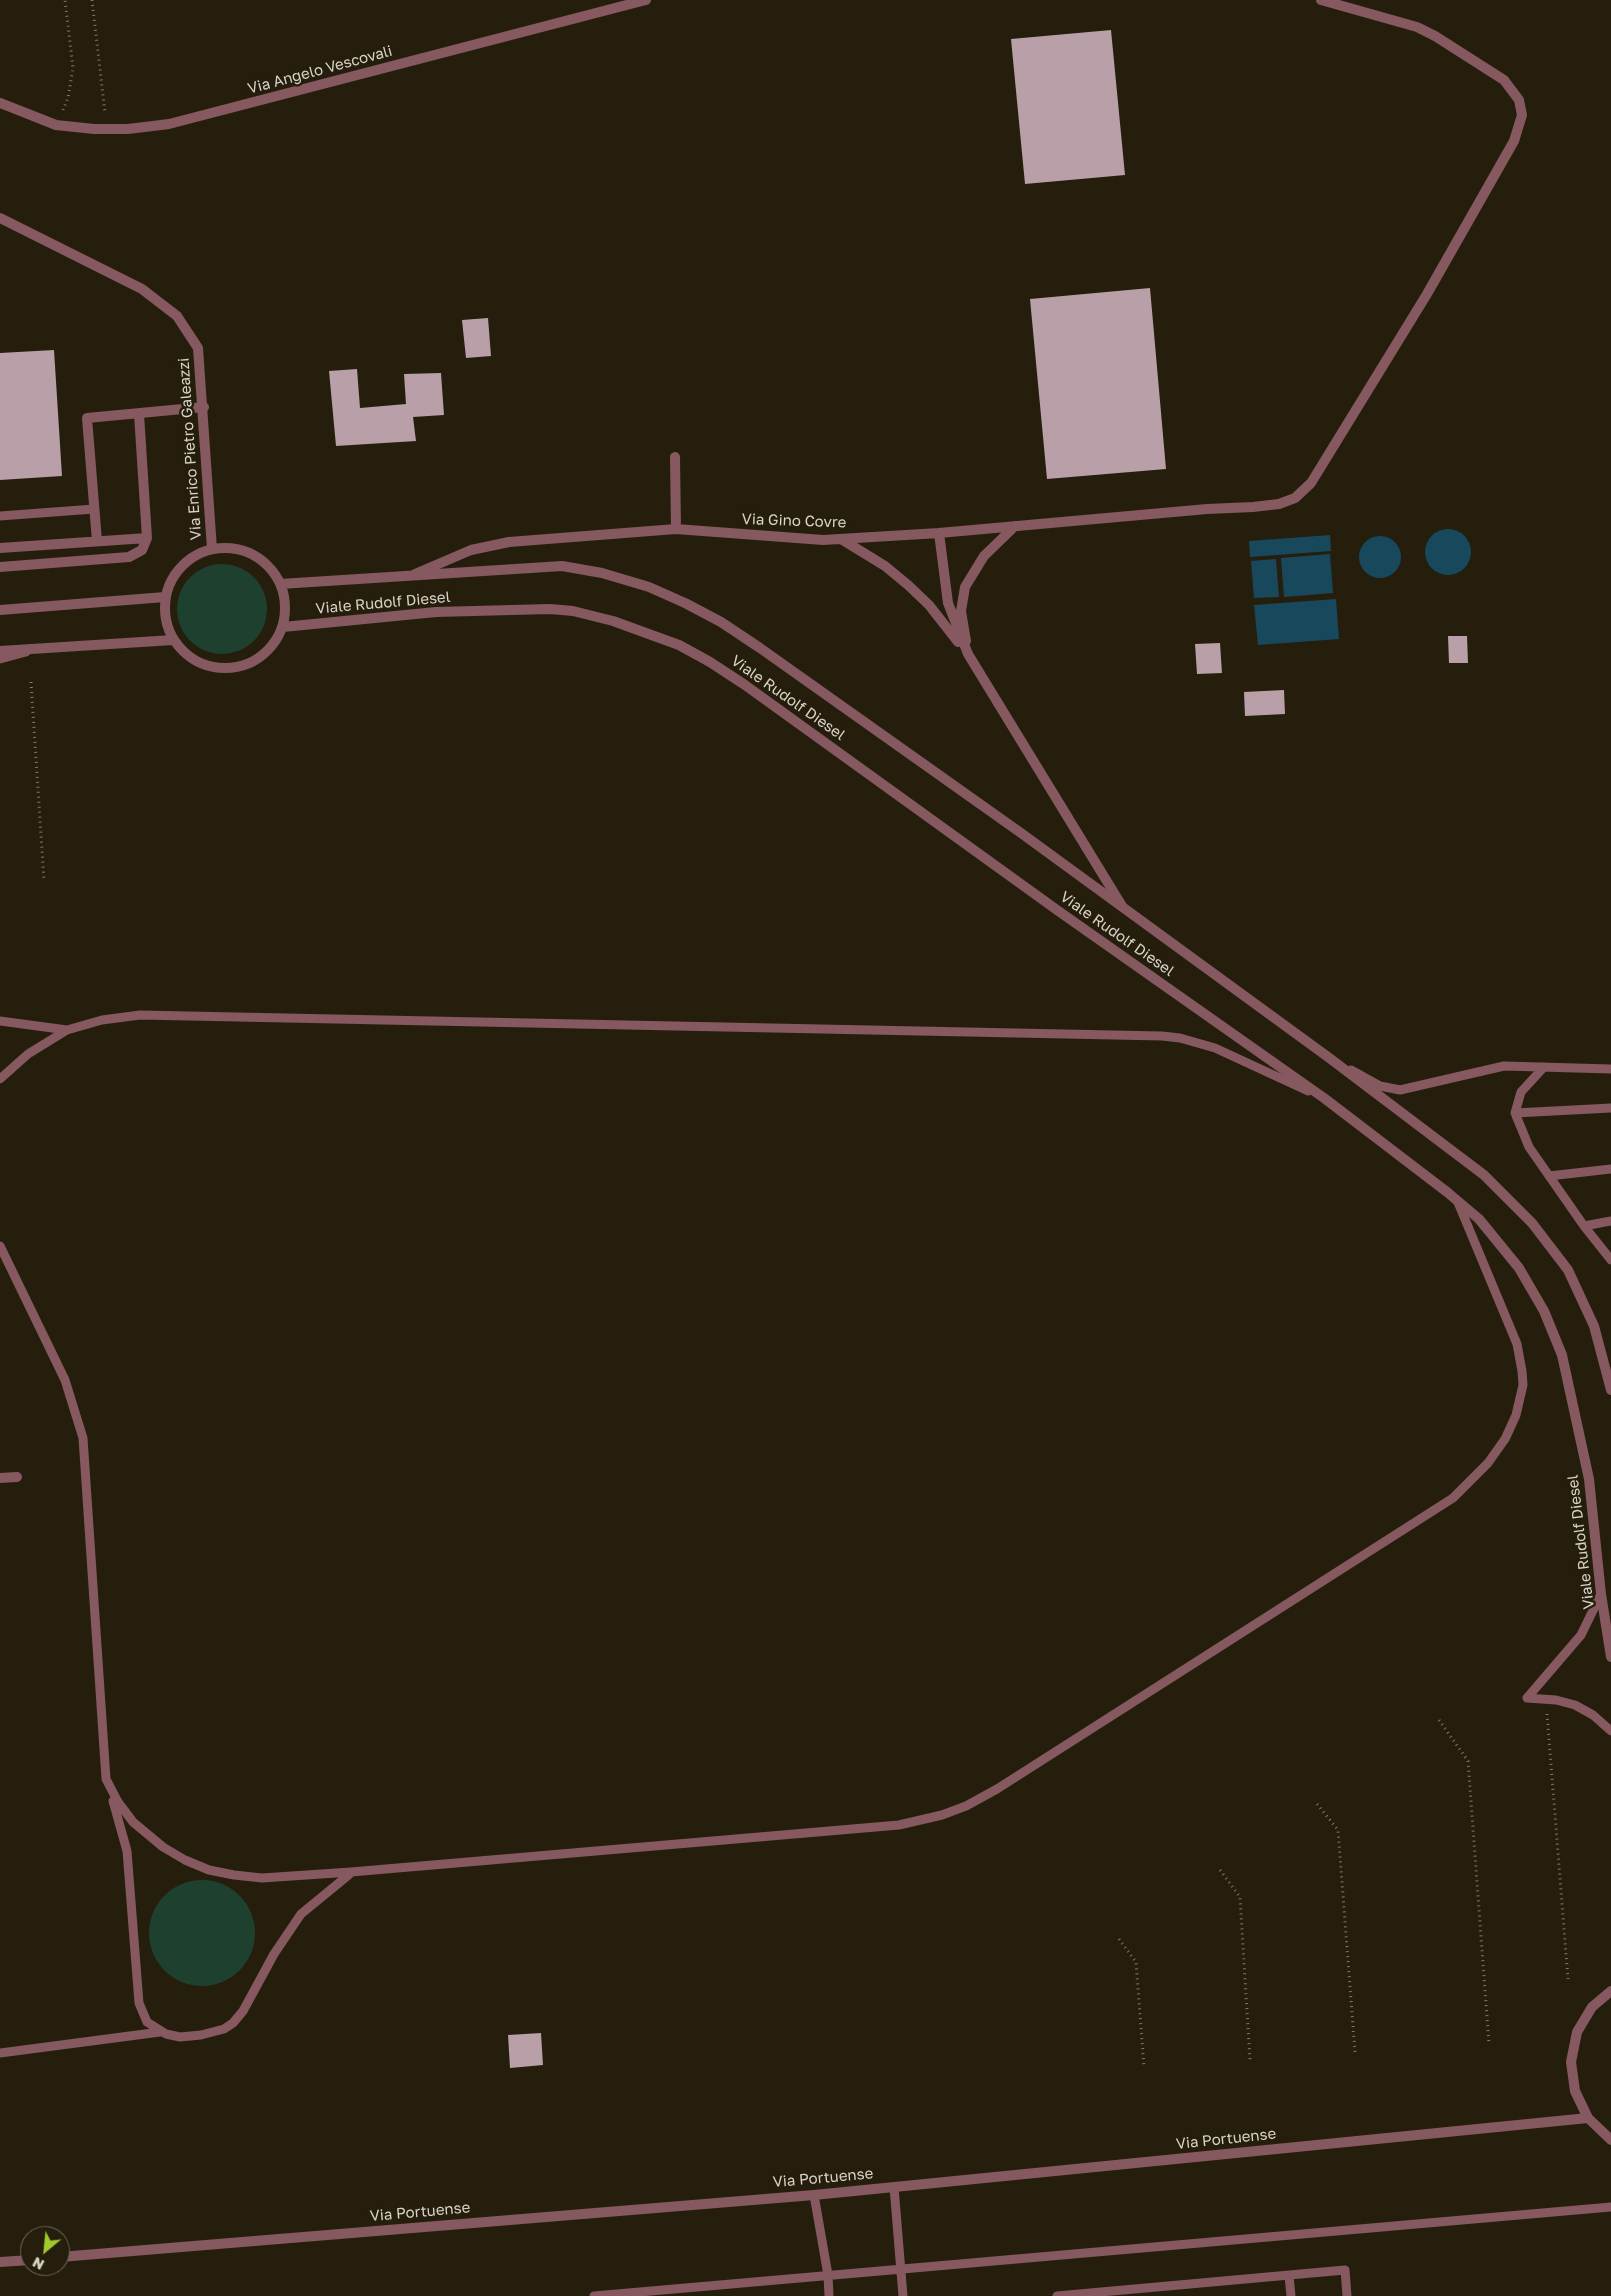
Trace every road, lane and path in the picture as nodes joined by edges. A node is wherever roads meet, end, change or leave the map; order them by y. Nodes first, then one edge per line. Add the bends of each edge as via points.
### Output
1 (65, 0) edge
2 (92, 0) edge
3 (646, 0) edge
4 (1321, 0) edge
5 (0, 103) edge
6 (56, 124) junction
7 (94, 129) junction
8 (0, 218) edge
9 (204, 407) junction
10 (139, 414) junction
11 (675, 457) dead end
12 (94, 508) junction
13 (0, 516) edge
14 (1015, 526) junction
15 (676, 529) junction
16 (939, 533) junction
17 (147, 538) junction
18 (840, 538) junction
19 (97, 541) junction
20 (0, 548) edge
21 (212, 549) junction
22 (0, 568) edge
23 (415, 574) junction
24 (280, 584) junction
25 (165, 597) junction
26 (0, 610) edge
27 (283, 627) junction
28 (173, 640) junction
29 (45, 647) junction
30 (0, 651) edge
31 (968, 654) junction
32 (0, 659) edge
33 (31, 682) dead end
34 (44, 881) dead end
35 (1122, 907) junction
36 (0, 1021) edge
37 (67, 1030) junction
38 (1328, 1057) junction
39 (1544, 1066) junction
40 (1611, 1069) edge
41 (0, 1079) edge
42 (1324, 1098) junction
43 (1611, 1108) edge
44 (1515, 1113) junction
45 (1611, 1169) edge
46 (1549, 1176) junction
47 (1457, 1200) junction
48 (1611, 1221) edge
49 (1584, 1226) junction
50 (0, 1246) edge
51 (1611, 1260) edge
52 (1611, 1390) edge
53 (17, 1477) dead end
54 (0, 1478) edge
55 (1601, 1594) junction
56 (1611, 1657) edge
57 (1546, 1699) junction
58 (1439, 1720) dead end
59 (1611, 1731) edge
60 (106, 1779) junction
61 (1318, 1804) dead end
62 (1220, 1870) dead end
63 (351, 1872) junction
64 (1119, 1939) dead end
65 (1568, 1979) dead end
66 (1611, 1991) edge
67 (160, 2032) junction
68 (1489, 2044) dead end
69 (1355, 2052) dead end
70 (0, 2053) edge
71 (1250, 2060) dead end
72 (1144, 2067) dead end
73 (1588, 2118) junction
74 (1611, 2140) edge
75 (894, 2187) junction
76 (814, 2195) junction
77 (1611, 2207) edge
78 (70, 2256) edge
79 (20, 2261) edge
80 (0, 2262) edge
81 (900, 2270) junction
82 (828, 2275) junction
83 (1289, 2276) junction
84 (594, 2296) edge
85 (828, 2296) edge
86 (903, 2296) edge
87 (1057, 2296) edge
88 (1291, 2296) edge
89 (1346, 2296) edge

1 - 6 path via 73,68 68,98
2 - 7 path via 106,118
3 - 7 street, Via Angelo Vescovali via 169,124
4 - 14 street, Via Gino Covre via 1417,27 1496,74 1515,92 1522,108 1514,141 1427,294 1305,490 1295,498 1279,504
5 - 6 street, Via Angelo Vescovali
6 - 7 street, Via Angelo Vescovali
8 - 9 street, Via Enrico Pietro Galeazzi via 142,289 177,316 198,348
9 - 10 street
9 - 21 street, Via Enrico Pietro Galeazzi
10 - 12 street via 87,418
10 - 17 street
11 - 15 street
12 - 13 lane
12 - 19 street
14 - 16 street, Via Gino Covre
14 - 31 street via 984,556 965,587 961,611
15 - 18 street, Via Gino Covre
15 - 23 street, Via Gino Covre via 496,543
16 - 18 street, Via Gino Covre
16 - 31 street via 948,603
17 - 19 street
17 - 22 street via 142,550 133,556
18 - 31 street via 885,566 908,585 929,605
19 - 20 street
21 - 24 street via 232,548 252,554 269,567
21 - 25 street via 195,555 181,566
23 - 24 street, Viale Rudolf Diesel
23 - 35 street, Viale Rudolf Diesel via 562,566 613,576 672,596 744,637
24 - 27 street via 286,612
25 - 26 street
25 - 28 street via 166,626
27 - 28 street via 274,644 260,658 242,667 223,669 203,665 186,655
27 - 42 street, Viale Rudolf Diesel via 436,612 550,609 613,621 679,645 745,685
28 - 29 street
29 - 30 street
29 - 32 lane
31 - 35 street
33 - 34 path
35 - 38 street, Viale Rudolf Diesel
36 - 37 lane
37 - 41 lane via 28,1054
37 - 42 lane via 102,1020 147,1015 1162,1036 1215,1048
38 - 39 lane via 1380,1086 1400,1090 1489,1068
38 - 52 street, Viale Rudolf Diesel via 1484,1175 1550,1243 1571,1274 1585,1303 1603,1353
39 - 40 lane
39 - 44 lane via 1521,1092
42 - 47 street, Viale Rudolf Diesel
43 - 44 lane
44 - 46 lane via 1529,1147
45 - 46 lane
46 - 49 lane
47 - 55 street, Viale Rudolf Diesel via 1494,1236 1519,1268 1544,1311 1562,1354 1589,1479
47 - 63 lane via 1512,1331 1521,1364 1523,1386 1516,1415 1505,1439 1488,1463 1453,1498 997,1790 942,1815 899,1825
48 - 49 lane
49 - 51 lane
50 - 60 lane via 65,1380 83,1438
53 - 54 street
55 - 56 street, Viale Rudolf Diesel
55 - 57 lane via 1581,1635 1527,1698
57 - 59 lane via 1584,1709
57 - 65 path
58 - 68 path via 1468,1760
60 - 63 lane via 118,1802 142,1831 185,1860 209,1870 262,1878
60 - 67 lane via 127,1851 140,2003 147,2022
61 - 69 path via 1338,1830
62 - 71 path via 1240,1897
63 - 67 lane via 300,1914 243,2011 230,2026 188,2037
64 - 72 path via 1136,1962
66 - 73 street via 1592,2007 1577,2032 1571,2062 1575,2091
67 - 70 lane
73 - 74 street
73 - 75 street, Via Portuense
75 - 76 street, Via Portuense
75 - 81 lane
76 - 78 street, Via Portuense
76 - 82 lane
77 - 81 lane
79 - 80 street
81 - 82 lane
81 - 86 lane
82 - 84 lane
82 - 85 lane
83 - 87 lane
83 - 88 lane
83 - 89 lane via 1344,2270

